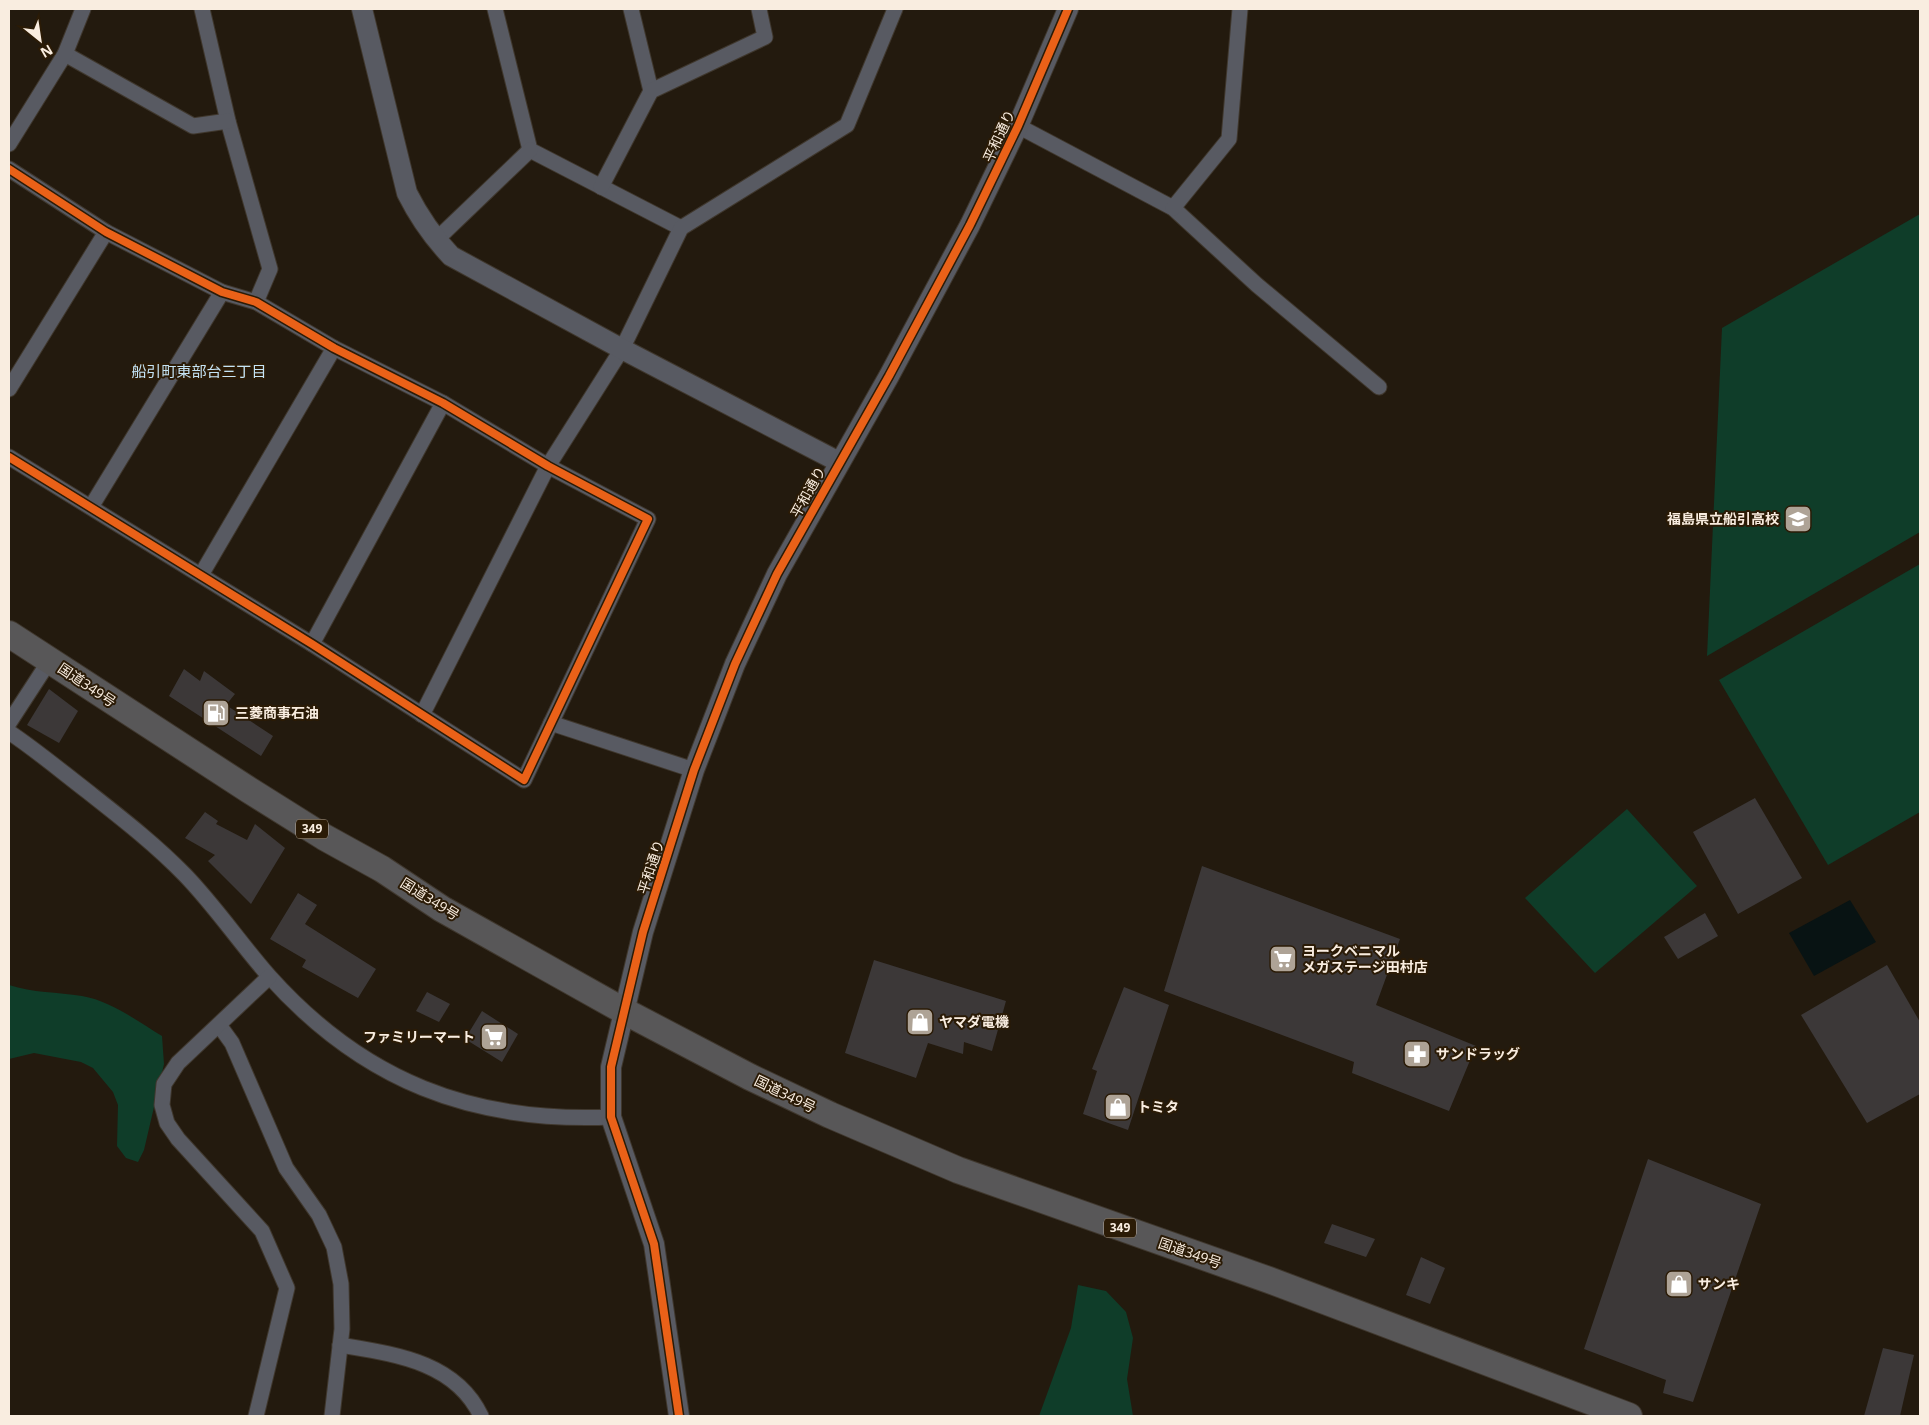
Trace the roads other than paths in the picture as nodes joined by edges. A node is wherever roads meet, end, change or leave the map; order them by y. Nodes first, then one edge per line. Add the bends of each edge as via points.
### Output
1 (83, 9) edge
2 (202, 9) edge
3 (362, 9) edge
4 (495, 9) edge
5 (631, 9) edge
6 (759, 9) edge
7 (895, 9) edge
8 (1068, 9) edge
9 (1240, 9) edge
10 (65, 54) junction
11 (651, 91) junction
12 (228, 121) junction
13 (1018, 126) junction
14 (9, 144) edge
15 (530, 150) junction
16 (9, 169) edge
17 (601, 187) junction
18 (1174, 208) junction
19 (681, 228) junction
20 (106, 232) junction
21 (436, 240) junction
22 (222, 292) junction
23 (256, 302) junction
24 (334, 348) junction
25 (622, 349) junction
26 (1379, 387) dead end
27 (9, 389) edge
28 (443, 403) junction
29 (9, 456) edge
30 (839, 462) junction
31 (548, 466) junction
32 (91, 507) junction
33 (201, 575) junction
34 (9, 634) edge
35 (312, 644) junction
36 (50, 660) junction
37 (422, 715) junction
38 (9, 723) edge
39 (551, 723) junction
40 (9, 732) edge
41 (694, 770) junction
42 (269, 976) junction
43 (624, 1010) junction
44 (220, 1025) junction
45 (612, 1117) junction
46 (340, 1345) junction
47 (256, 1416) edge
48 (332, 1416) edge
49 (481, 1416) edge
50 (679, 1416) edge
51 (1629, 1416) edge

1 - 10 street
2 - 12 street
3 - 21 street via 407,193
4 - 15 street
5 - 11 street
6 - 11 street via 765,37
7 - 19 street via 847,125
8 - 13 street, 平和通り
9 - 18 street via 1230,139
10 - 12 street via 193,126
10 - 14 street
11 - 17 street
12 - 23 street via 270,269
13 - 18 street
13 - 30 street, 平和通り via 944,276
15 - 17 street
15 - 21 street
16 - 20 street
17 - 19 street
18 - 26 street via 1256,285
19 - 25 street
20 - 22 street
20 - 27 street
21 - 25 street via 451,256
22 - 23 street
22 - 32 street
23 - 24 street
24 - 28 street
24 - 33 street
25 - 30 street
25 - 31 street
28 - 31 street
28 - 35 street
29 - 32 street
30 - 41 street, 平和通り via 772,583 735,664
31 - 37 street
31 - 39 street via 648,519
32 - 33 street
33 - 35 street
34 - 36 highway, 国道349号 / 349
35 - 37 street
36 - 38 street
36 - 43 highway, 国道349号 / 349 via 324,837 442,908
37 - 39 street via 524,780
39 - 41 street
40 - 42 street via 141,834 184,874
41 - 43 street, 平和通り via 643,932
42 - 44 street
42 - 45 street via 329,1033 372,1063 418,1087 488,1109 528,1116 566,1119
43 - 45 street, 平和通り via 611,1068
43 - 51 highway, 国道349号 / 349 via 750,1077 958,1170 1268,1280
44 - 46 street via 232,1043 286,1168 319,1215 334,1247 341,1284
44 - 47 street via 178,1063 164,1084 162,1105 167,1123 178,1139 262,1231 287,1288
45 - 50 street, 平和通り via 654,1244
46 - 48 street
46 - 49 street via 418,1360 463,1390

